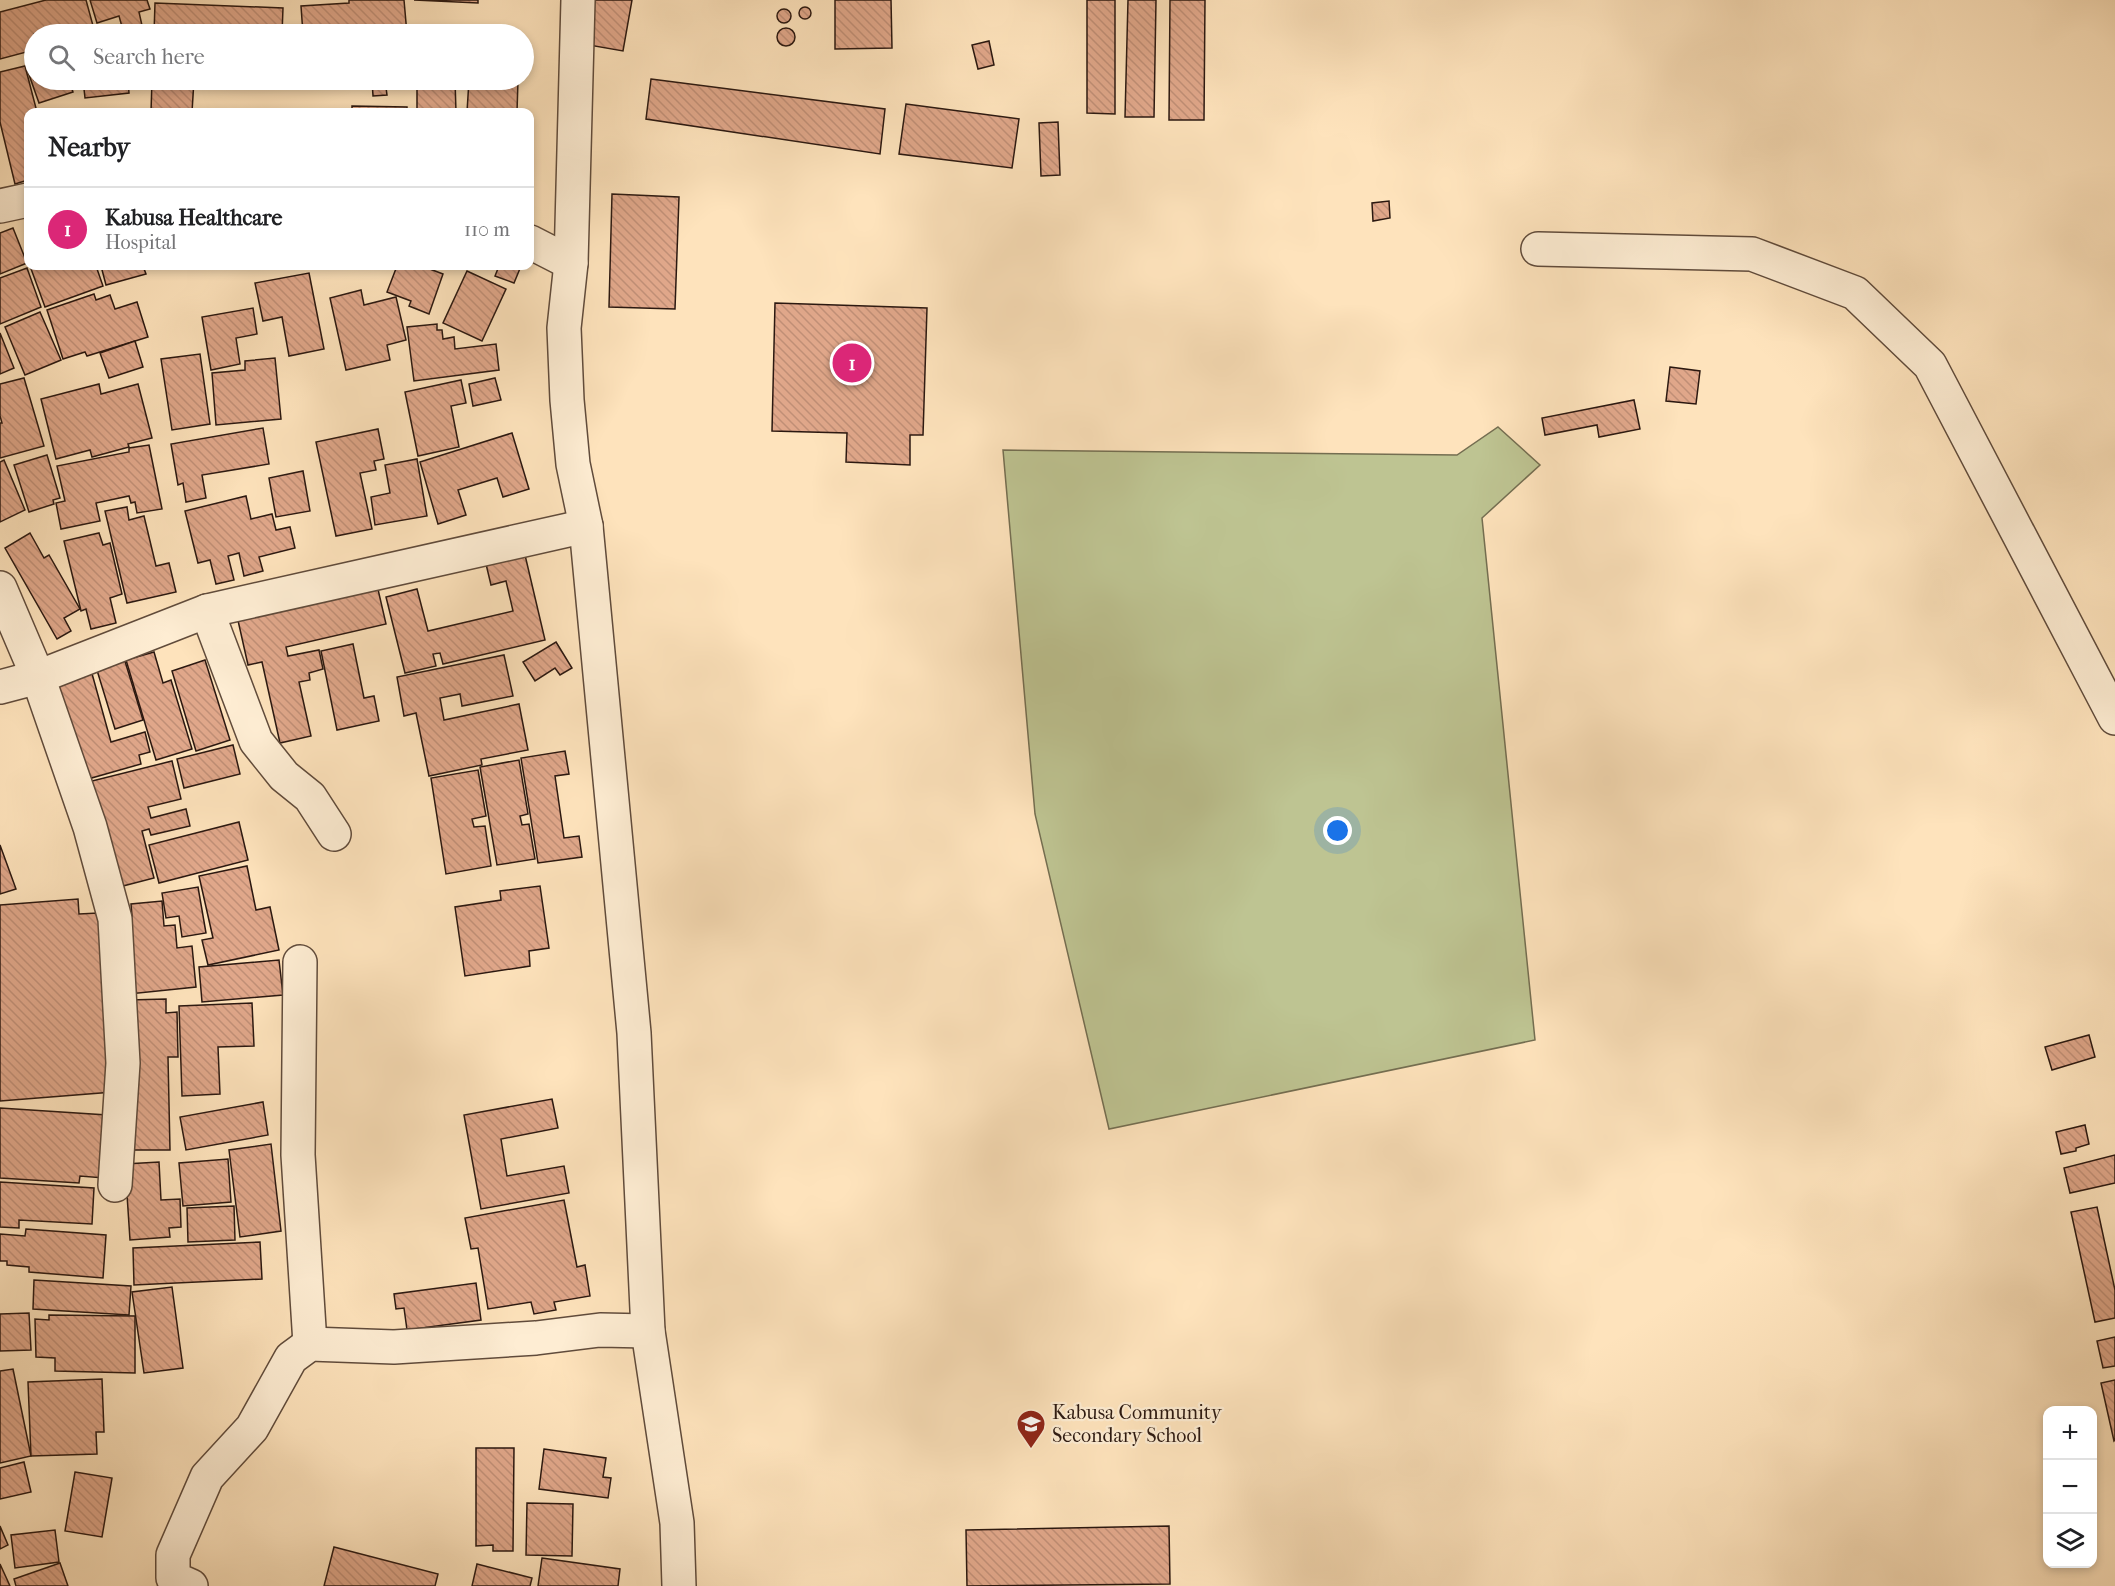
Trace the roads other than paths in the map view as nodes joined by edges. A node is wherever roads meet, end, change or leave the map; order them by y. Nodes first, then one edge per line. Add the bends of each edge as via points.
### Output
1 (578, 0) edge
2 (24, 201) edge
3 (0, 206) edge
4 (534, 244) edge
5 (1538, 249) dead end
6 (571, 263) junction
7 (586, 526) junction
8 (0, 588) edge
9 (207, 611) junction
10 (38, 677) junction
11 (0, 687) edge
12 (2115, 718) edge
13 (334, 834) dead end
14 (300, 962) dead end
15 (115, 1185) dead end
16 (648, 1331) junction
17 (310, 1344) junction
18 (191, 1586) edge
19 (679, 1586) edge

1 - 6 street
2 - 3 street
4 - 6 street
5 - 12 street via 1752,254 1855,293 1930,365
6 - 7 street via 564,328 567,400 573,465
7 - 9 street
7 - 16 street via 634,1033
8 - 10 street
9 - 10 street
9 - 13 street via 256,741 284,776 310,797
10 - 11 street
10 - 15 street via 90,827 115,919 123,1063
14 - 17 street via 298,1155
16 - 17 street via 600,1330 394,1347
16 - 19 street via 677,1523
17 - 18 street via 291,1358 252,1428 207,1477 173,1555 173,1578

